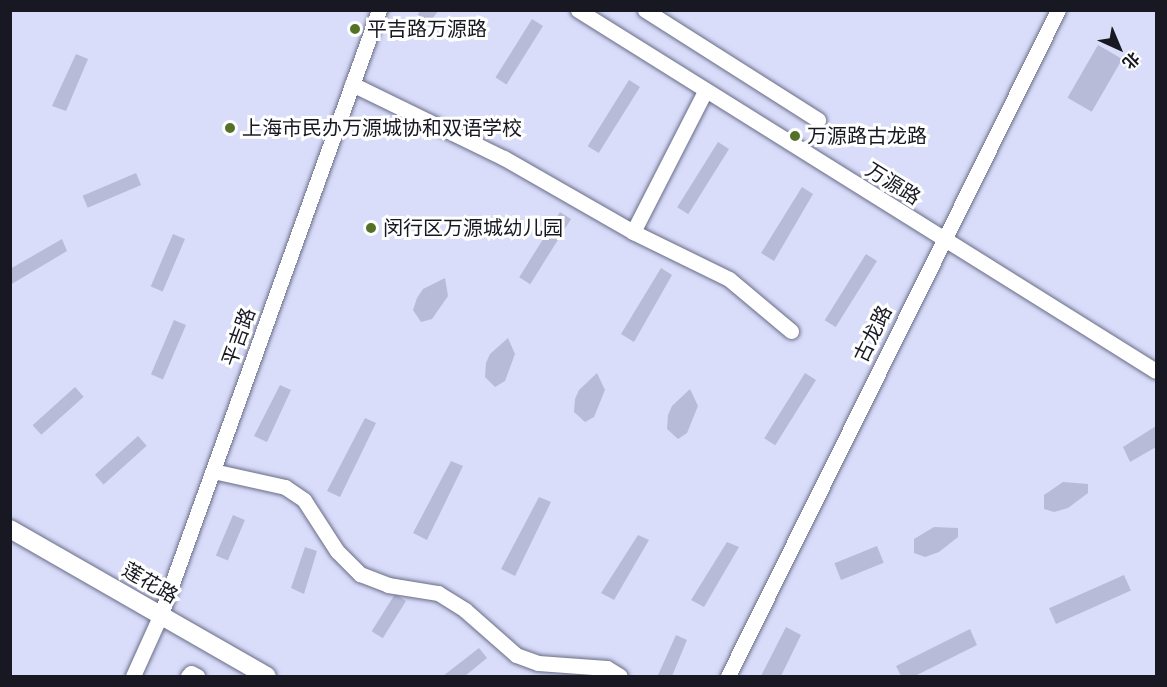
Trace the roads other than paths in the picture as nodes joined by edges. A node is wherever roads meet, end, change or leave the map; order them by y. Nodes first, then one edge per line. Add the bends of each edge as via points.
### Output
1 (379, 10) edge
2 (578, 10) edge
3 (645, 10) edge
4 (1058, 10) edge
5 (352, 84) junction
6 (705, 91) junction
7 (818, 120) dead end
8 (633, 232) junction
9 (942, 240) junction
10 (791, 331) dead end
11 (1156, 371) edge
12 (213, 471) junction
13 (10, 529) edge
14 (161, 614) junction
15 (133, 676) edge
16 (188, 676) edge
17 (197, 676) edge
18 (267, 676) edge
19 (621, 676) edge
20 (728, 676) edge

1 - 5 street, 平吉路
2 - 6 street, 万源路
3 - 7 street
4 - 9 street, 古龙路
5 - 8 street via 504,158
5 - 12 street, 平吉路
6 - 8 street
6 - 9 street, 万源路
8 - 10 street via 729,279
9 - 11 street, 万源路
9 - 20 street, 古龙路
12 - 14 street, 平吉路
12 - 19 street via 285,487 304,500 337,551 360,574 388,585 438,593 465,610 516,655 538,663 607,668
13 - 14 main road, 莲花路
14 - 15 street, 平吉路
14 - 18 main road, 莲花路
16 - 17 street

